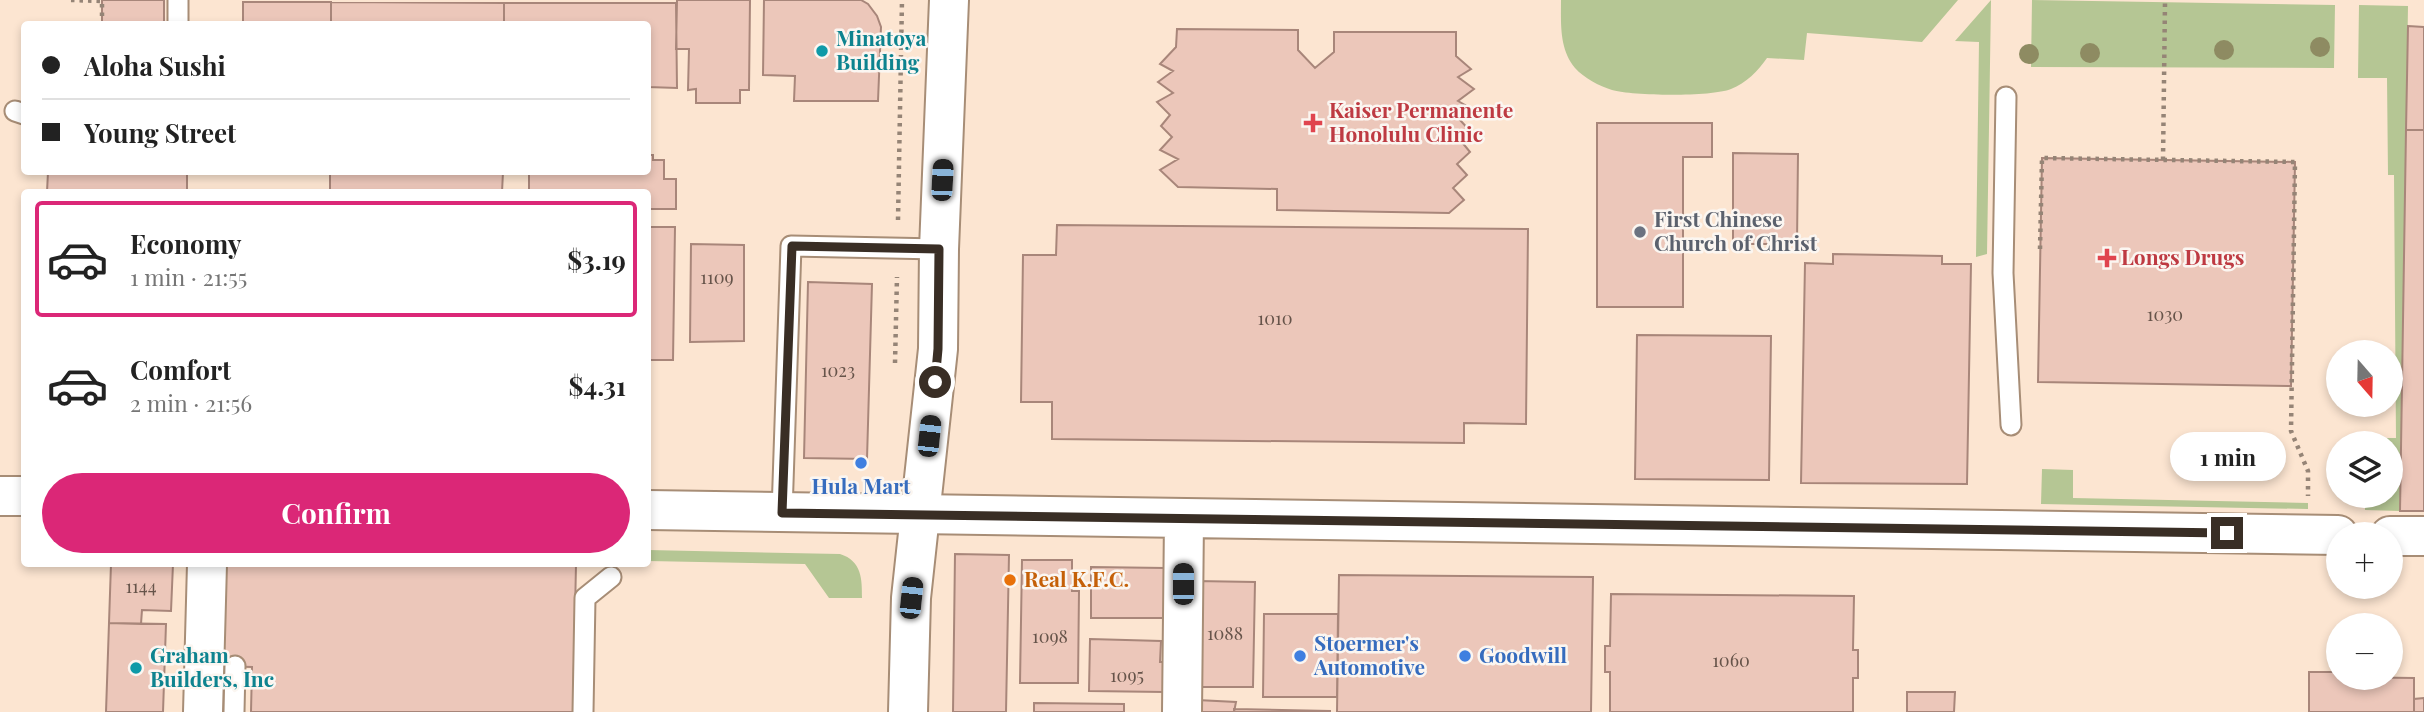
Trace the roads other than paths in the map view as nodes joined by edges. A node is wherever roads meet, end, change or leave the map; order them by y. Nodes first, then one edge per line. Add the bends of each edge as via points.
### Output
1 (178, 0) edge
2 (948, 0) edge
3 (178, 21) edge
4 (2006, 96) dead end
5 (939, 249) junction
6 (2011, 425) dead end
7 (0, 496) edge
8 (21, 496) edge
9 (651, 510) edge
10 (782, 513) junction
11 (920, 516) junction
12 (1184, 519) junction
13 (2326, 535) edge
14 (2403, 536) edge
15 (2424, 536) edge
16 (207, 567) edge
17 (611, 577) dead end
18 (235, 666) dead end
19 (203, 712) edge
20 (234, 712) edge
21 (583, 712) edge
22 (908, 712) edge
23 (1182, 712) edge

1 - 3 lane
2 - 5 street
4 - 6 lane via 2003,273
5 - 10 lane via 792,246
5 - 11 street via 938,349
7 - 8 street
9 - 10 street
10 - 11 street
11 - 12 street
11 - 22 street via 911,598
12 - 13 street
12 - 23 street
14 - 15 street
16 - 19 street
17 - 21 lane via 585,598
18 - 20 lane

